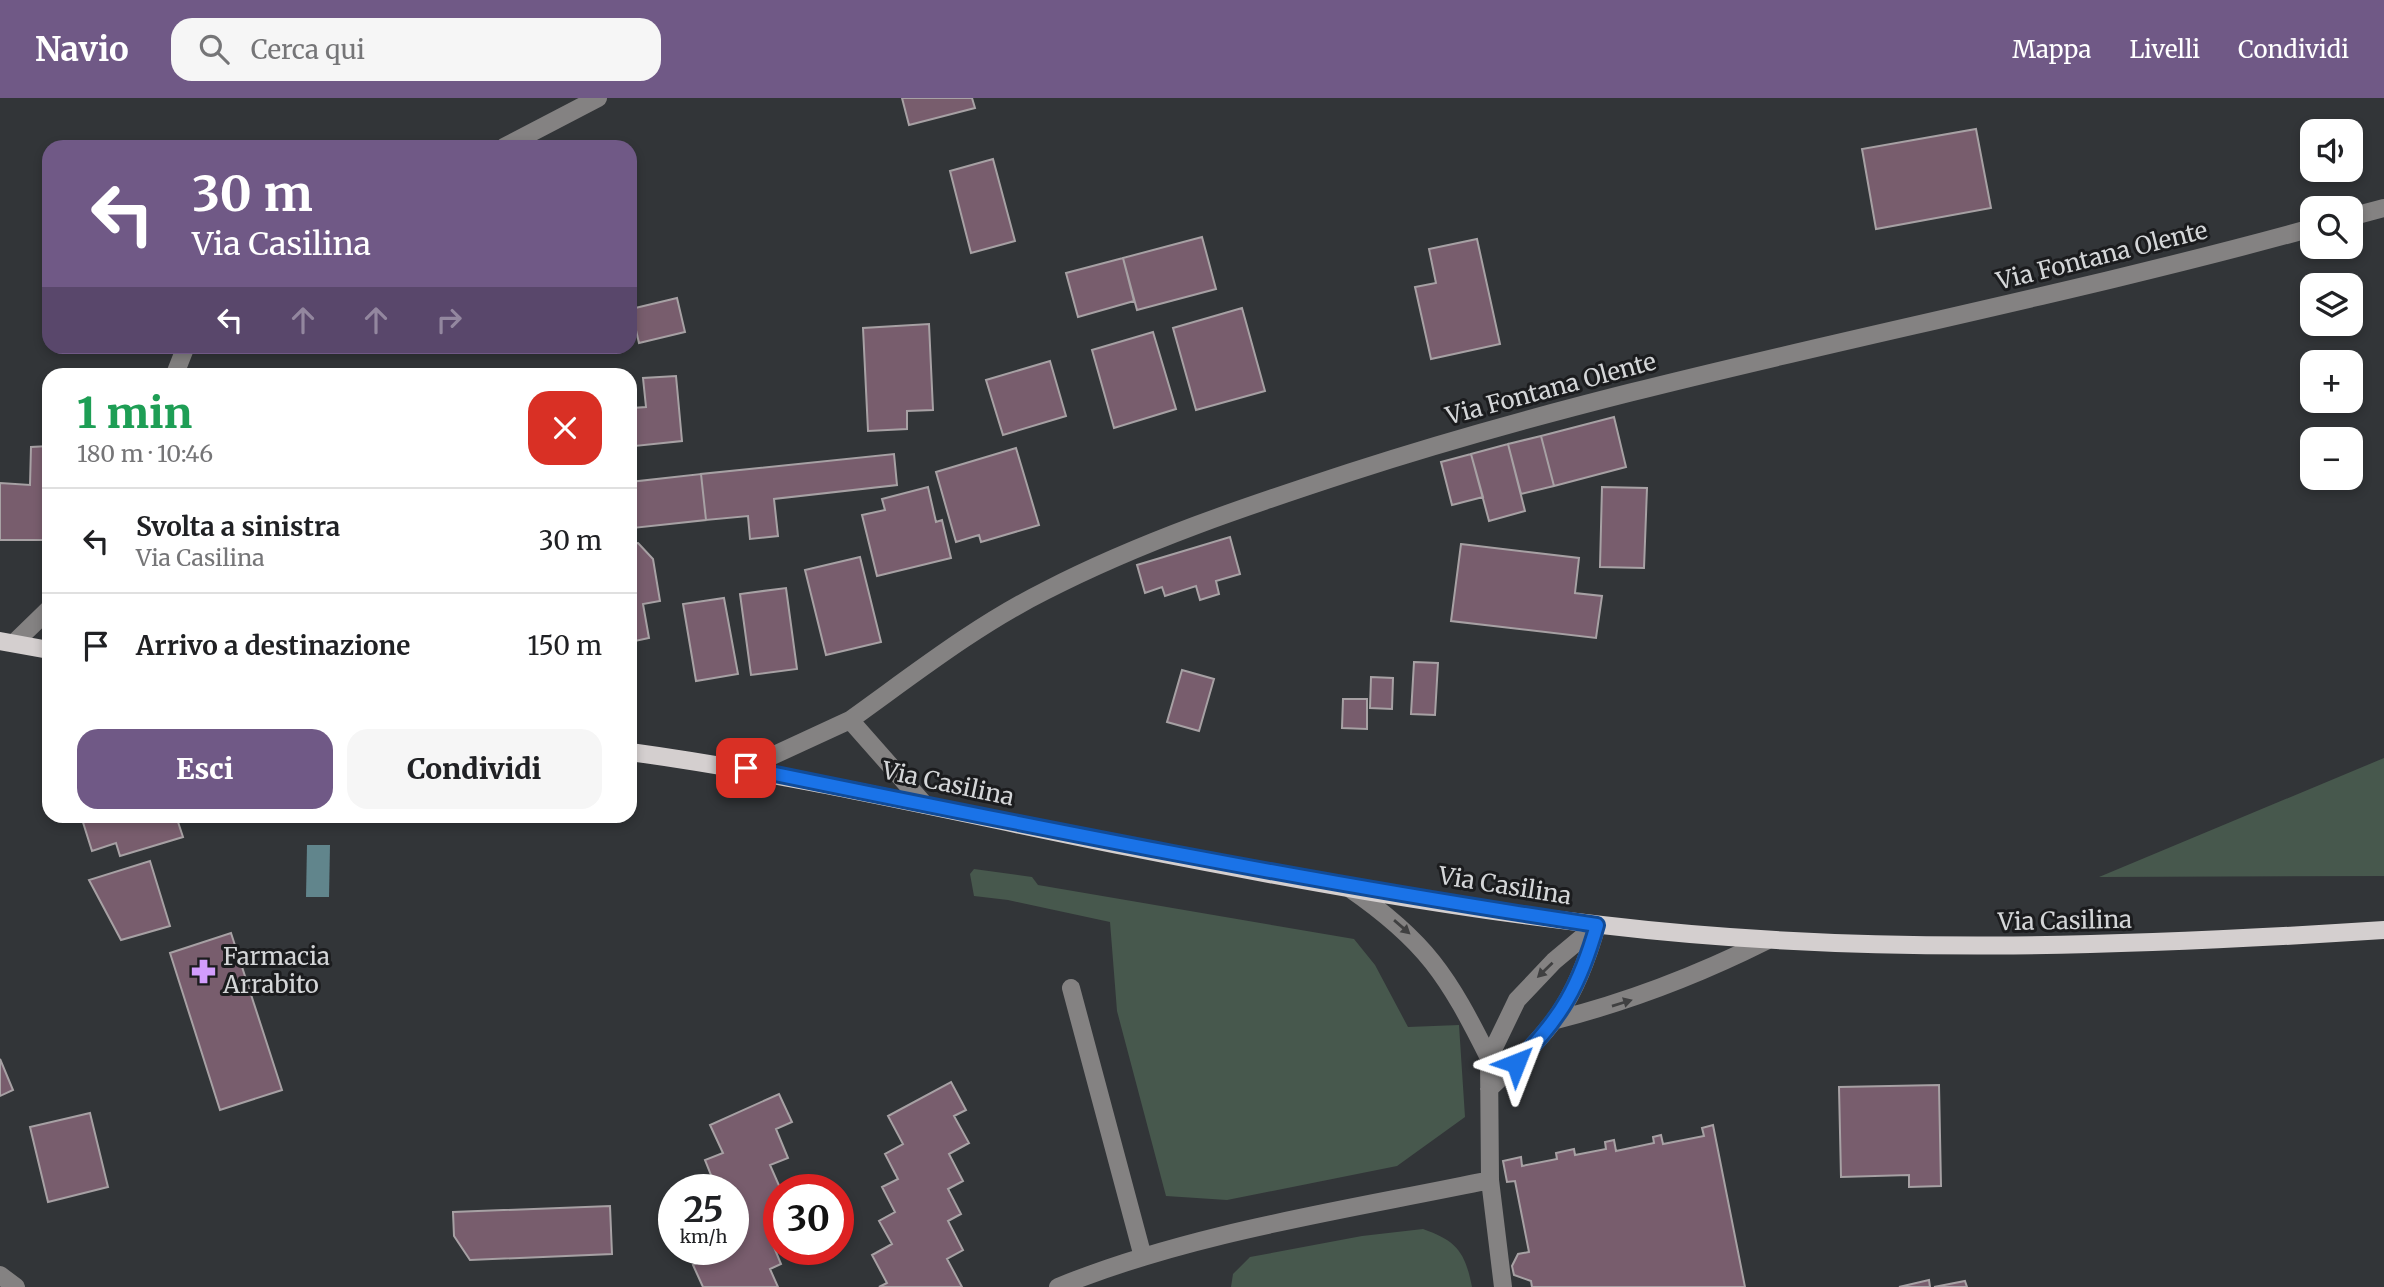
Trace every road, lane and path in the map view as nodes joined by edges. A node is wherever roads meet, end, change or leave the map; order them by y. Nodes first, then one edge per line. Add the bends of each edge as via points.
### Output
1 (597, 98) edge
2 (517, 140) edge
3 (2384, 208) edge
4 (2363, 214) edge
5 (2300, 231) edge
6 (42, 614) edge
7 (7, 642) edge
8 (42, 649) edge
9 (850, 720) junction
10 (637, 753) edge
11 (746, 768) junction
12 (925, 805) junction
13 (1347, 886) junction
14 (1597, 925) junction
15 (2384, 930) edge
16 (1766, 941) junction
17 (1071, 988) dead end
18 (1556, 1020) junction
19 (1489, 1058) junction
20 (1489, 1089) junction
21 (1490, 1180) junction
22 (1143, 1257) junction
23 (0, 1275) edge
24 (16, 1287) edge
25 (1058, 1287) edge
26 (1503, 1287) edge

1 - 2 street
3 - 4 street
5 - 9 street, Via Fontana Olente via 2056,294 1560,410 1283,494 1126,553 1043,592 974,632
6 - 7 street
7 - 8 main road
9 - 11 street, Via Fontana Olente
9 - 12 street
10 - 11 main road, Via Casilina
11 - 12 main road, Via Casilina
12 - 13 main road, Via Casilina
13 - 14 main road, Via Casilina
13 -> 19 street via 1387,914 1423,948 1455,993
14 - 16 main road, Via Casilina
14 - 18 street via 1579,982
14 -> 19 street via 1517,1000
15 - 16 main road, Via Casilina via 2053,947
18 -> 16 street via 1655,992
17 - 22 street
18 - 20 street
19 - 20 street
20 - 21 street
21 - 22 street
21 - 26 street
22 - 25 street
23 - 24 street

